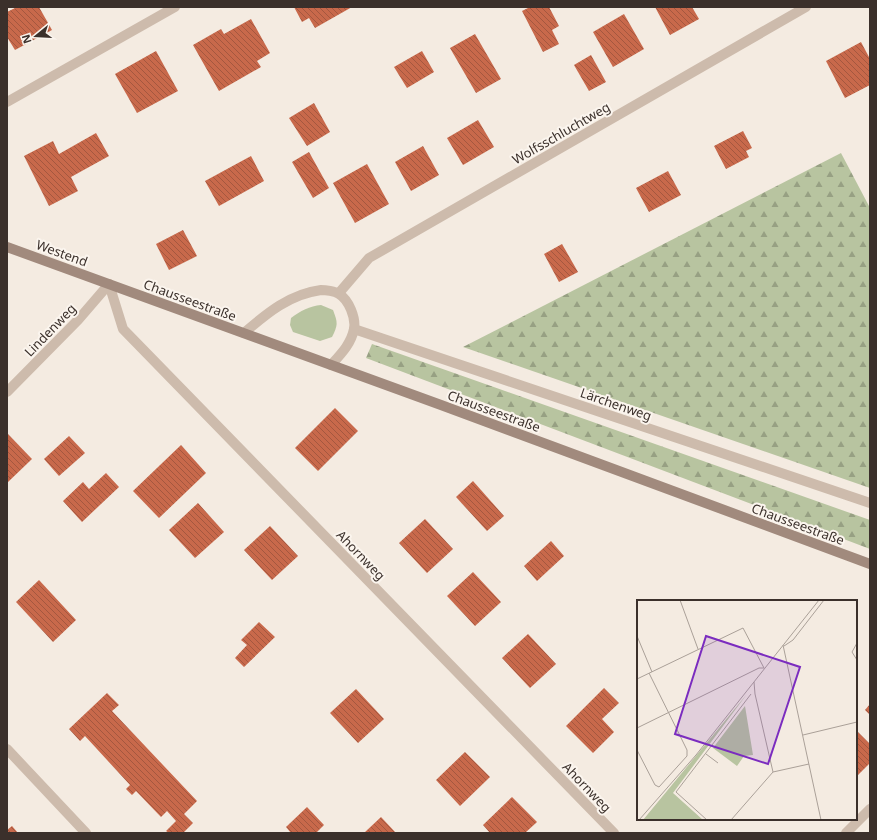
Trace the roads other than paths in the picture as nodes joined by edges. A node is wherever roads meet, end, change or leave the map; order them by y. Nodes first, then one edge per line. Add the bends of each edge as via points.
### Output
1 (175, 7) edge
2 (806, 7) edge
3 (7, 102) edge
4 (7, 247) edge
5 (109, 284) junction
6 (338, 293) junction
7 (354, 329) junction
8 (244, 333) junction
9 (331, 365) junction
10 (7, 392) edge
11 (870, 503) edge
12 (870, 564) edge
13 (7, 749) edge
14 (870, 809) edge
15 (86, 833) edge
16 (614, 833) edge
17 (846, 833) edge

1 - 3 street
2 - 6 street, Wolfsschluchtweg via 369,258
4 - 5 main road, Westend
5 - 8 main road, Chausseestraße
5 - 10 street, Lindenweg via 78,320
5 - 16 street, Ahornweg via 123,329
6 - 7 street via 348,303
6 - 8 street via 323,290 289,299 267,313
7 - 9 street via 345,351
7 - 11 street, Lärchenweg
8 - 9 main road, Chausseestraße
9 - 12 main road, Chausseestraße
13 - 15 street
14 - 17 street

